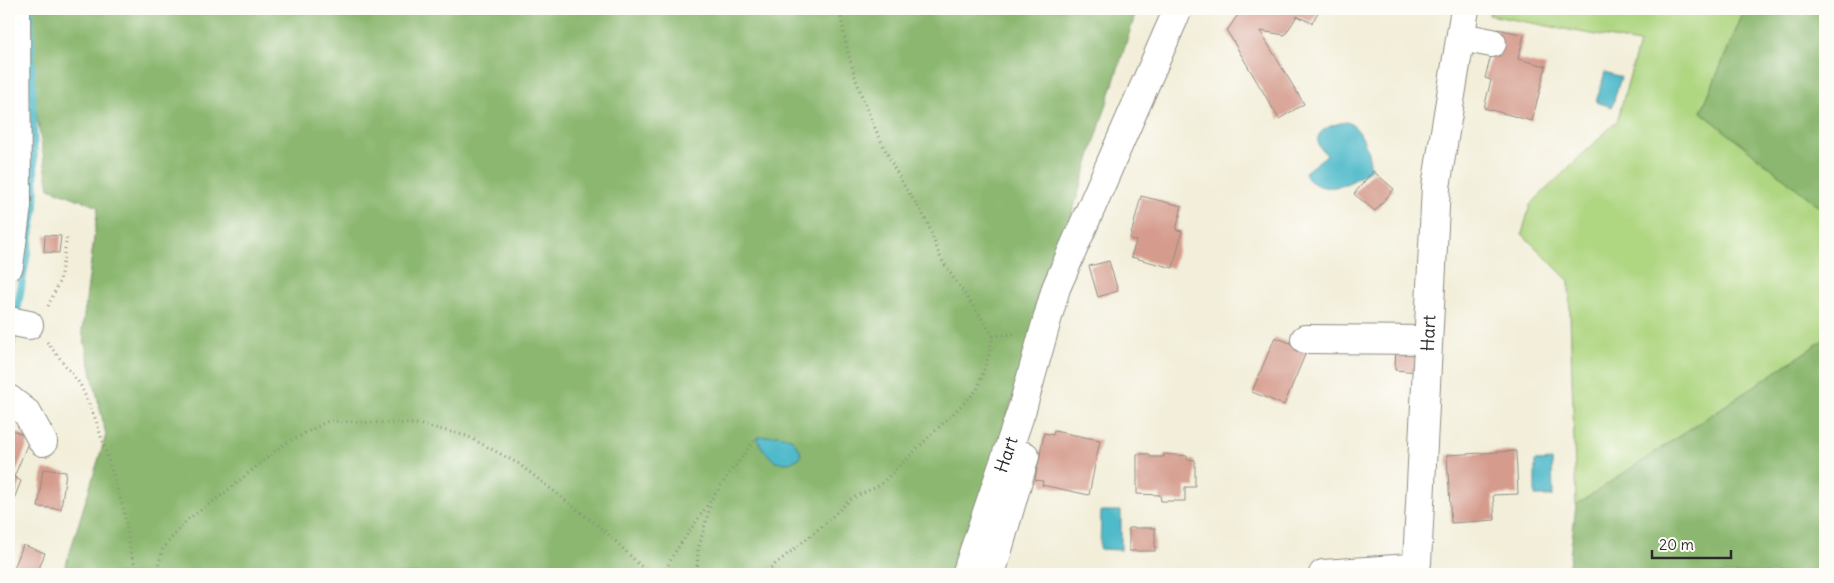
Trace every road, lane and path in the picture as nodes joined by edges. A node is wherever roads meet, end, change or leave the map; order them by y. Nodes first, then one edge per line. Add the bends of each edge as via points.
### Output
1 (16, 9) edge
2 (840, 9) edge
3 (1178, 9) edge
4 (1465, 9) edge
5 (1461, 36) junction
6 (1492, 43) dead end
7 (68, 236) dead end
8 (9, 266) edge
9 (19, 323) edge
10 (1043, 334) junction
11 (1305, 339) dead end
12 (1428, 340) junction
13 (51, 345) dead end
14 (9, 399) edge
15 (756, 438) dead end
16 (42, 442) dead end
17 (712, 500) junction
18 (139, 574) edge
19 (156, 574) edge
20 (649, 574) edge
21 (664, 574) edge
22 (701, 574) edge
23 (763, 574) edge
24 (966, 574) edge
25 (991, 574) edge
26 (1323, 574) edge

1 - 8 street via 17,206
2 - 23 path via 857,85 876,127 901,180 925,219 942,259 992,336 977,390 880,485 851,499
3 - 10 street, Hart via 1056,288
4 - 5 street, Hart
5 - 6 street
5 - 12 street, Hart via 1436,187
7 - 9 path via 60,280 50,304
10 - 24 street, Hart via 1022,409
10 - 25 street, Hart via 1032,431
11 - 12 street
12 - 26 street, Hart via 1418,563 1410,568
13 - 18 path via 80,384 96,420 124,512 131,555
14 - 16 street via 27,413
15 - 17 path
17 - 21 path
17 - 22 path via 698,550 697,571
19 - 20 path via 163,548 187,520 281,446 328,421 418,424 467,436 519,464 606,532

